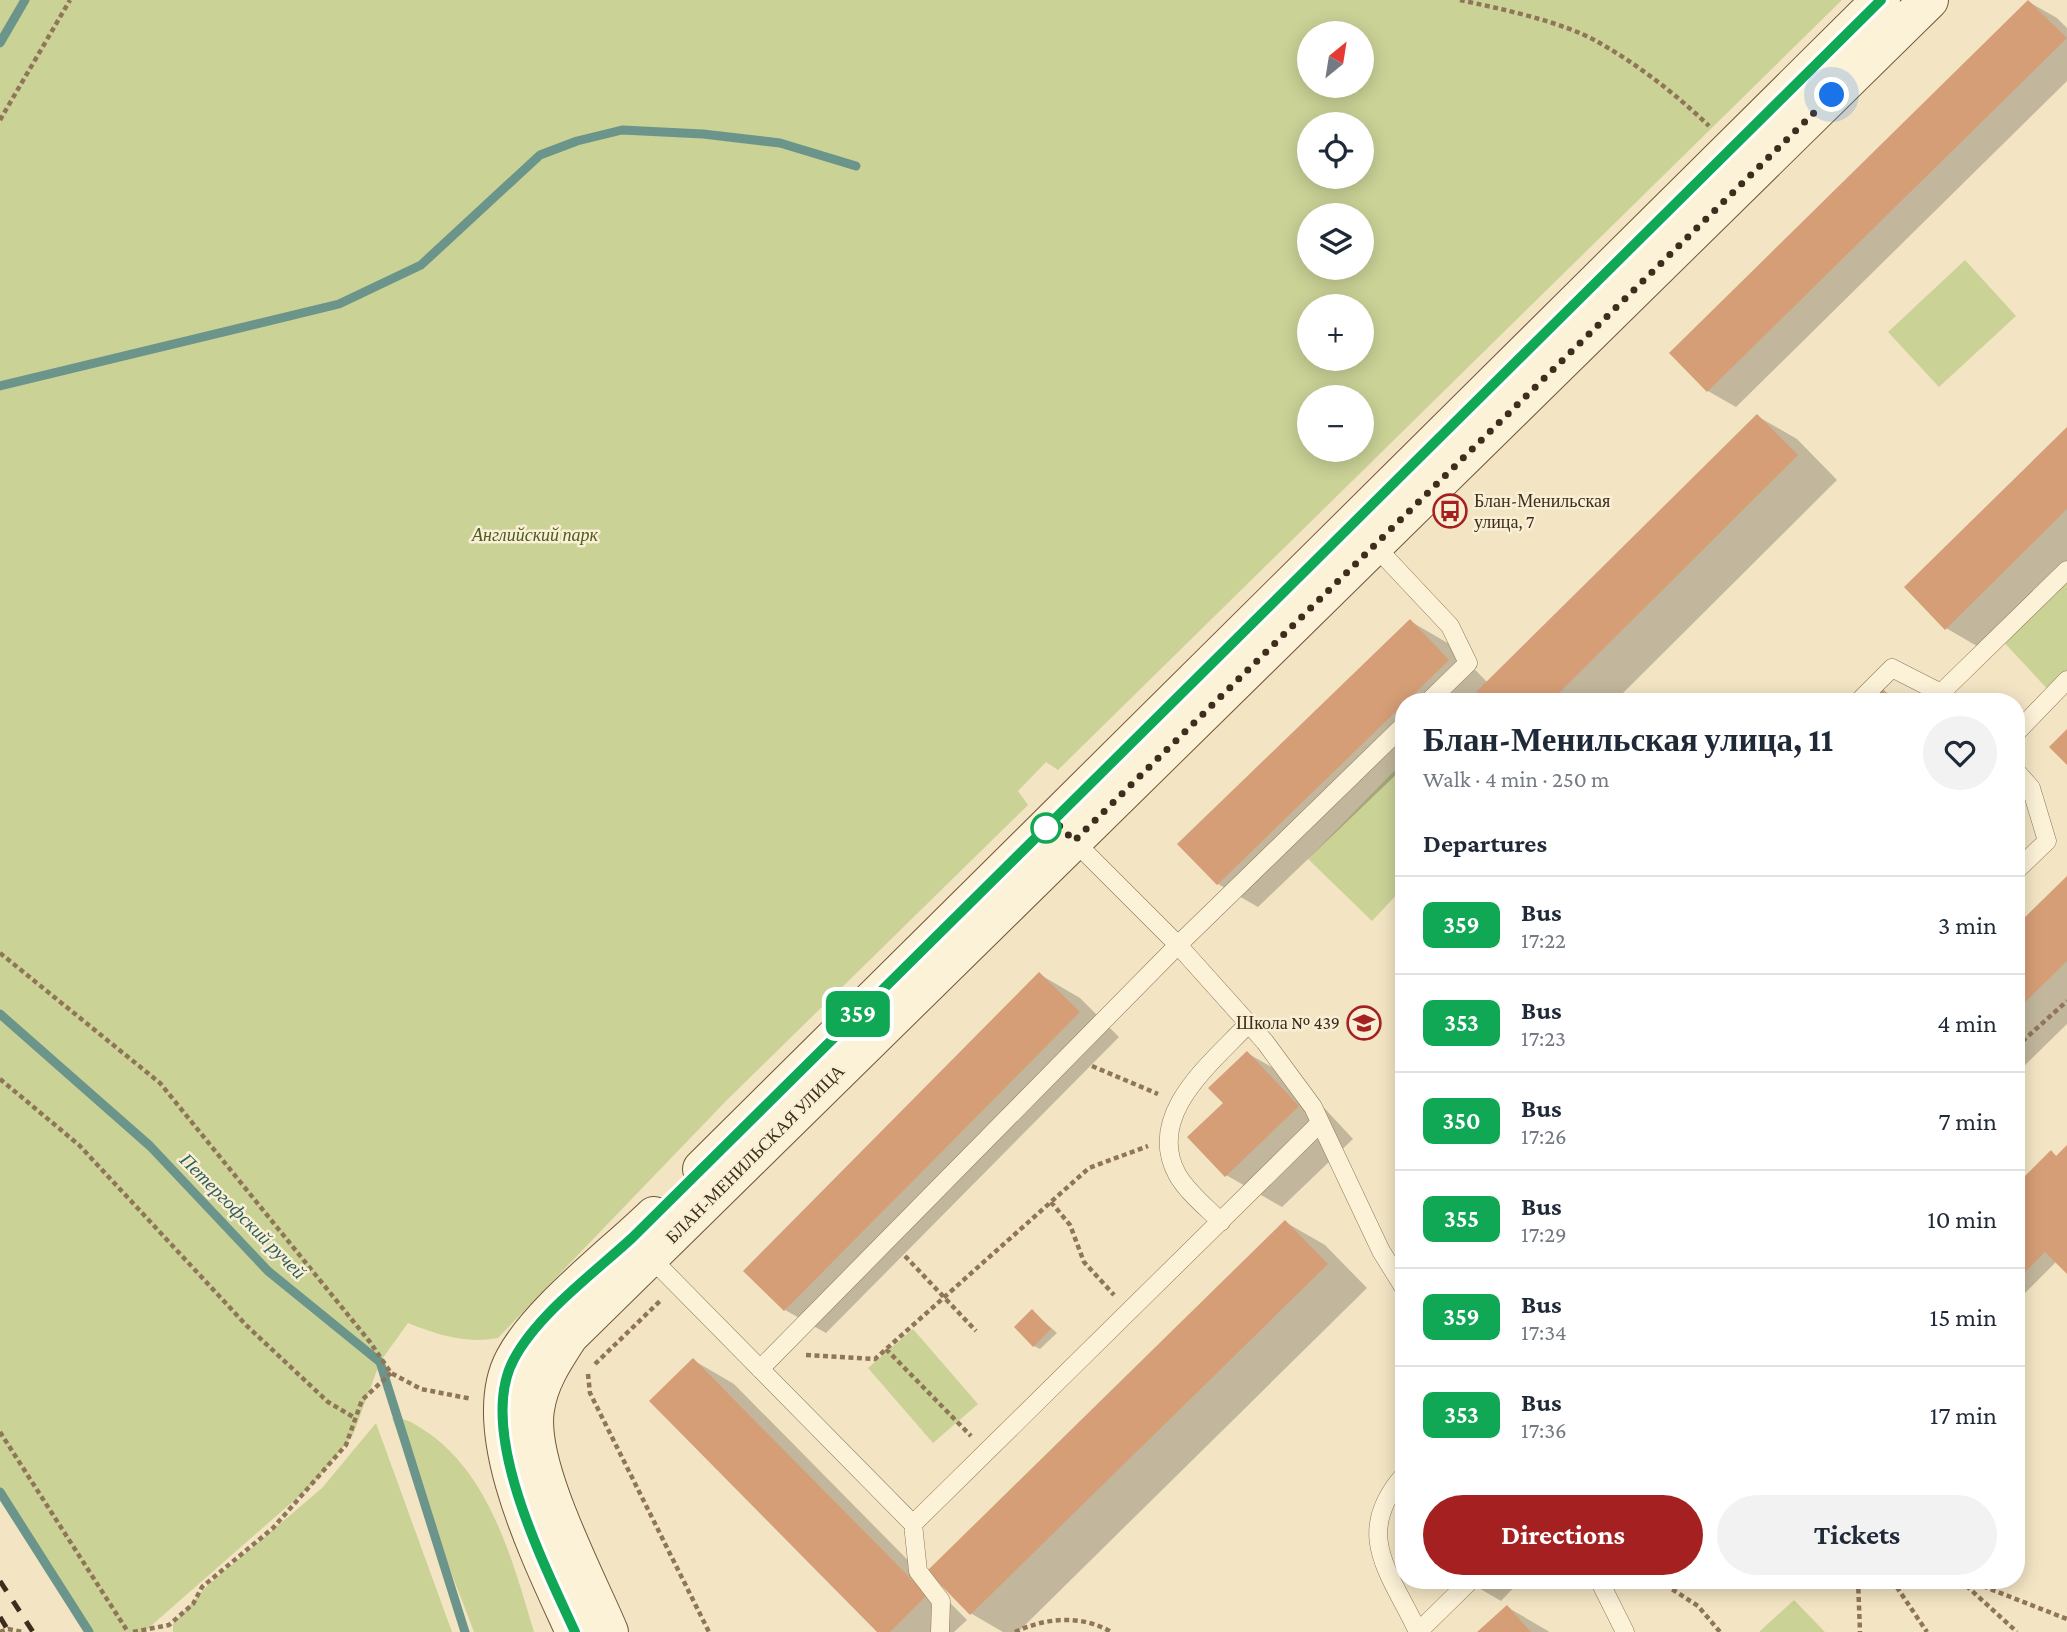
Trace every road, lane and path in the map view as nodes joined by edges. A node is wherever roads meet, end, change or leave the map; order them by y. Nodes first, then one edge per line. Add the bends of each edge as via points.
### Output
1 (70, 0) edge
2 (1460, 0) edge
3 (1881, 0) edge
4 (1928, 0) edge
5 (0, 120) edge
6 (1731, 149) junction
7 (1364, 535) junction
8 (2067, 570) edge
9 (2067, 680) edge
10 (1437, 693) edge
11 (1867, 693) edge
12 (1939, 693) edge
13 (1950, 693) edge
14 (2025, 724) edge
15 (1395, 735) edge
16 (2025, 781) edge
17 (1064, 830) junction
18 (2025, 862) edge
19 (1178, 945) junction
20 (0, 953) edge
21 (2067, 1000) edge
22 (1248, 1024) junction
23 (2025, 1039) edge
24 (1069, 1056) junction
25 (0, 1079) edge
26 (1177, 1102) junction
27 (1320, 1123) junction
28 (1167, 1139) junction
29 (1051, 1202) junction
30 (1221, 1222) junction
31 (888, 1239) junction
32 (641, 1247) junction
33 (1395, 1274) edge
34 (677, 1284) junction
35 (944, 1297) junction
36 (1129, 1312) junction
37 (976, 1331) dead end
38 (886, 1349) junction
39 (774, 1354) junction
40 (760, 1368) junction
41 (391, 1373) junction
42 (519, 1407) junction
43 (355, 1418) junction
44 (0, 1432) edge
45 (987, 1452) junction
46 (1395, 1485) edge
47 (913, 1524) junction
48 (1395, 1584) edge
49 (1397, 1589) edge
50 (1463, 1589) edge
51 (1604, 1589) edge
52 (1672, 1589) edge
53 (1858, 1589) edge
54 (1898, 1589) edge
55 (1970, 1589) edge
56 (1990, 1589) edge
57 (2067, 1619) edge
58 (0, 1632) edge
59 (23, 1632) edge
60 (131, 1632) edge
61 (575, 1632) edge
62 (609, 1632) edge
63 (709, 1632) edge
64 (940, 1632) edge
65 (1014, 1632) edge
66 (1111, 1632) edge
67 (1418, 1632) edge
68 (1625, 1632) edge
69 (1720, 1632) edge
70 (1860, 1632) edge
71 (1927, 1632) edge
72 (2017, 1632) edge

1 - 5 path
2 - 6 path via 1513,11 1596,41 1656,81
3 - 6 street, БЛАН-МЕНИЛЬСКАЯ УЛИЦА
4 - 7 street, БЛАН-МЕНИЛЬСКАЯ УЛИЦА
6 - 7 street, БЛАН-МЕНИЛЬСКАЯ УЛИЦА
7 - 10 lane via 1450,626 1468,663
7 - 17 street, БЛАН-МЕНИЛЬСКАЯ УЛИЦА
8 - 13 lane
9 - 14 lane
11 - 12 lane via 1892,668
15 - 19 lane
16 - 18 lane via 2047,841
17 - 19 lane
17 - 32 street, БЛАН-МЕНИЛЬСКАЯ УЛИЦА
19 - 22 lane
19 - 24 lane
20 - 41 path via 160,1083
21 - 23 path
22 - 26 lane
22 - 27 lane via 1313,1107
24 - 26 path
24 - 31 lane
25 - 43 path via 79,1145 247,1326 328,1402
26 - 28 lane
27 - 30 lane
27 - 33 lane
28 - 29 path via 1089,1168
28 - 30 lane via 1177,1174
29 - 35 path
29 - 36 path via 1070,1225 1084,1262
30 - 36 lane
31 - 35 path
31 - 39 lane
32 - 34 lane
32 - 42 street, БЛАН-МЕНИЛЬСКАЯ УЛИЦА
34 - 40 lane
34 - 63 path via 586,1377
35 - 37 path
35 - 38 path
36 - 45 lane
38 - 39 path via 875,1359
38 - 45 path
39 - 40 lane
40 - 47 lane
41 - 42 path via 421,1389
41 - 43 path via 362,1400
42 - 61 street via 506,1448 511,1475 537,1549
42 - 62 street via 534,1434 547,1484
43 - 60 path via 346,1446 273,1528 202,1587 193,1604 169,1625
44 - 60 path
45 - 47 lane
46 - 48 lane via 1375,1525 1378,1549
47 - 64 lane via 918,1571 941,1601
49 - 67 lane
50 - 67 lane
51 - 68 lane
52 - 69 path via 1698,1606
53 - 70 path
54 - 71 path
55 - 72 path
56 - 57 path
58 - 59 path
65 - 66 path via 1037,1622 1060,1620 1096,1623

